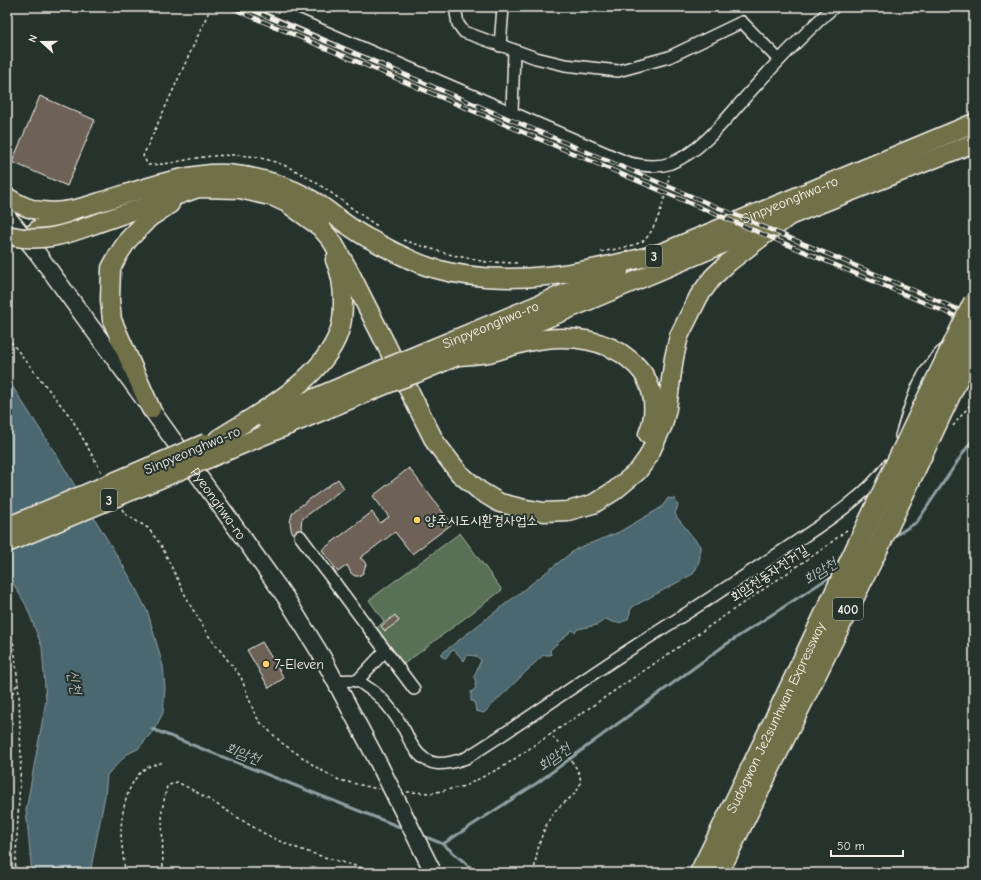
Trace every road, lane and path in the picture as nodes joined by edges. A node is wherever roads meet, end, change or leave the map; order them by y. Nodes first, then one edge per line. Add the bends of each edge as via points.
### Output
1 (211, 7) edge
2 (268, 7) edge
3 (455, 7) edge
4 (503, 7) edge
5 (834, 7) edge
6 (500, 46) junction
7 (514, 50) junction
8 (779, 60) junction
9 (512, 113) junction
10 (974, 123) edge
11 (974, 143) edge
12 (670, 163) junction
13 (198, 188) junction
14 (299, 194) junction
15 (7, 196) edge
16 (74, 209) junction
17 (7, 216) edge
18 (306, 216) junction
19 (789, 216) junction
20 (384, 230) dead end
21 (7, 235) edge
22 (27, 239) junction
23 (401, 240) dead end
24 (600, 252) dead end
25 (665, 252) junction
26 (522, 263) dead end
27 (974, 302) edge
28 (974, 334) edge
29 (974, 344) edge
30 (458, 356) junction
31 (414, 366) junction
32 (974, 400) edge
33 (151, 409) junction
34 (950, 428) dead end
35 (212, 446) junction
36 (853, 526) dead end
37 (7, 527) edge
38 (300, 536) dead end
39 (7, 543) edge
40 (7, 619) edge
41 (385, 651) junction
42 (335, 681) junction
43 (357, 681) junction
44 (18, 682) junction
45 (414, 689) dead end
46 (7, 704) edge
47 (164, 762) dead end
48 (433, 872) edge
49 (15, 873) edge
50 (125, 873) edge
51 (163, 873) edge
52 (379, 873) edge
53 (534, 873) edge
54 (700, 873) edge
55 (718, 873) edge

1 - 20 path via 143,156 148,165 211,156 247,156 284,164
2 - 9 street
3 - 6 street via 458,24 464,32
4 - 6 street
5 - 8 street
6 - 7 street
7 - 8 street via 565,65 618,72 669,57 742,22
7 - 9 street
8 - 12 street via 710,136 692,151
9 - 12 street via 626,162 639,166
10 - 25 highway, Sinpyeonghwa-ro / 3
11 - 19 highway, Sinpyeonghwa-ro / 3
12 - 24 path via 669,179 659,216 650,234 642,241
13 - 18 highway via 240,189 274,197
13 - 21 highway, bridge via 58,237 37,239
13 - 33 highway via 149,218 128,240 112,268 112,320
14 - 16 highway via 265,180 214,174 174,181
14 - 25 highway via 364,236 406,258 431,268 455,273 509,279 538,277 626,262
14 - 30 highway via 331,227 344,246 441,434 465,465 487,484 506,495 528,501 565,502 580,498 616,478 643,446 653,414 654,401 650,387 635,363 615,349 596,341 578,338 554,339 527,342 488,353
15 - 16 highway via 24,207 41,211
16 - 22 highway via 40,228
17 - 22 main road, Pyeonghwa-ro
18 - 19 highway via 332,241 435,442 459,473 480,491 500,503 544,512 568,511 593,504 638,471 648,457 663,425 679,336 699,296 713,277 729,262
18 - 35 highway via 326,242 339,267 343,298 339,332 328,354 313,372 274,404
19 - 30 highway, Sinpyeonghwa-ro / 3
22 - 33 main road, Pyeonghwa-ro
23 - 26 path via 486,262
25 - 31 highway, Sinpyeonghwa-ro / 3
27 - 54 highway, Sudogwon Je2sunhwan Expressway / 400, bridge
28 - 43 street via 950,345 936,357 921,379 910,405 898,453 859,496 833,517 758,568 466,758 441,764 423,759 391,710 376,693
29 - 55 highway, Sudogwon Je2sunhwan Expressway / 400, bridge via 879,546
30 - 31 highway, Sinpyeonghwa-ro / 3
31 - 35 highway, Sinpyeonghwa-ro / 3, bridge
32 - 34 path
33 - 42 main road, Pyeonghwa-ro via 286,598
35 - 37 highway, Sinpyeonghwa-ro / 3, bridge
35 - 39 highway, Sinpyeonghwa-ro / 3, bridge
36 - 53 path, 회암천동자전거길 via 551,734 577,770 580,778 579,788 556,810 544,830
38 - 41 street
40 - 44 path via 14,646
41 - 43 street
41 - 45 street
42 - 43 street
42 - 48 main road, Pyeonghwa-ro, bridge
44 - 46 path
44 - 49 path via 21,761
47 - 50 path via 147,767 131,786 121,830
51 - 52 path via 162,810 167,786 177,782 276,839

